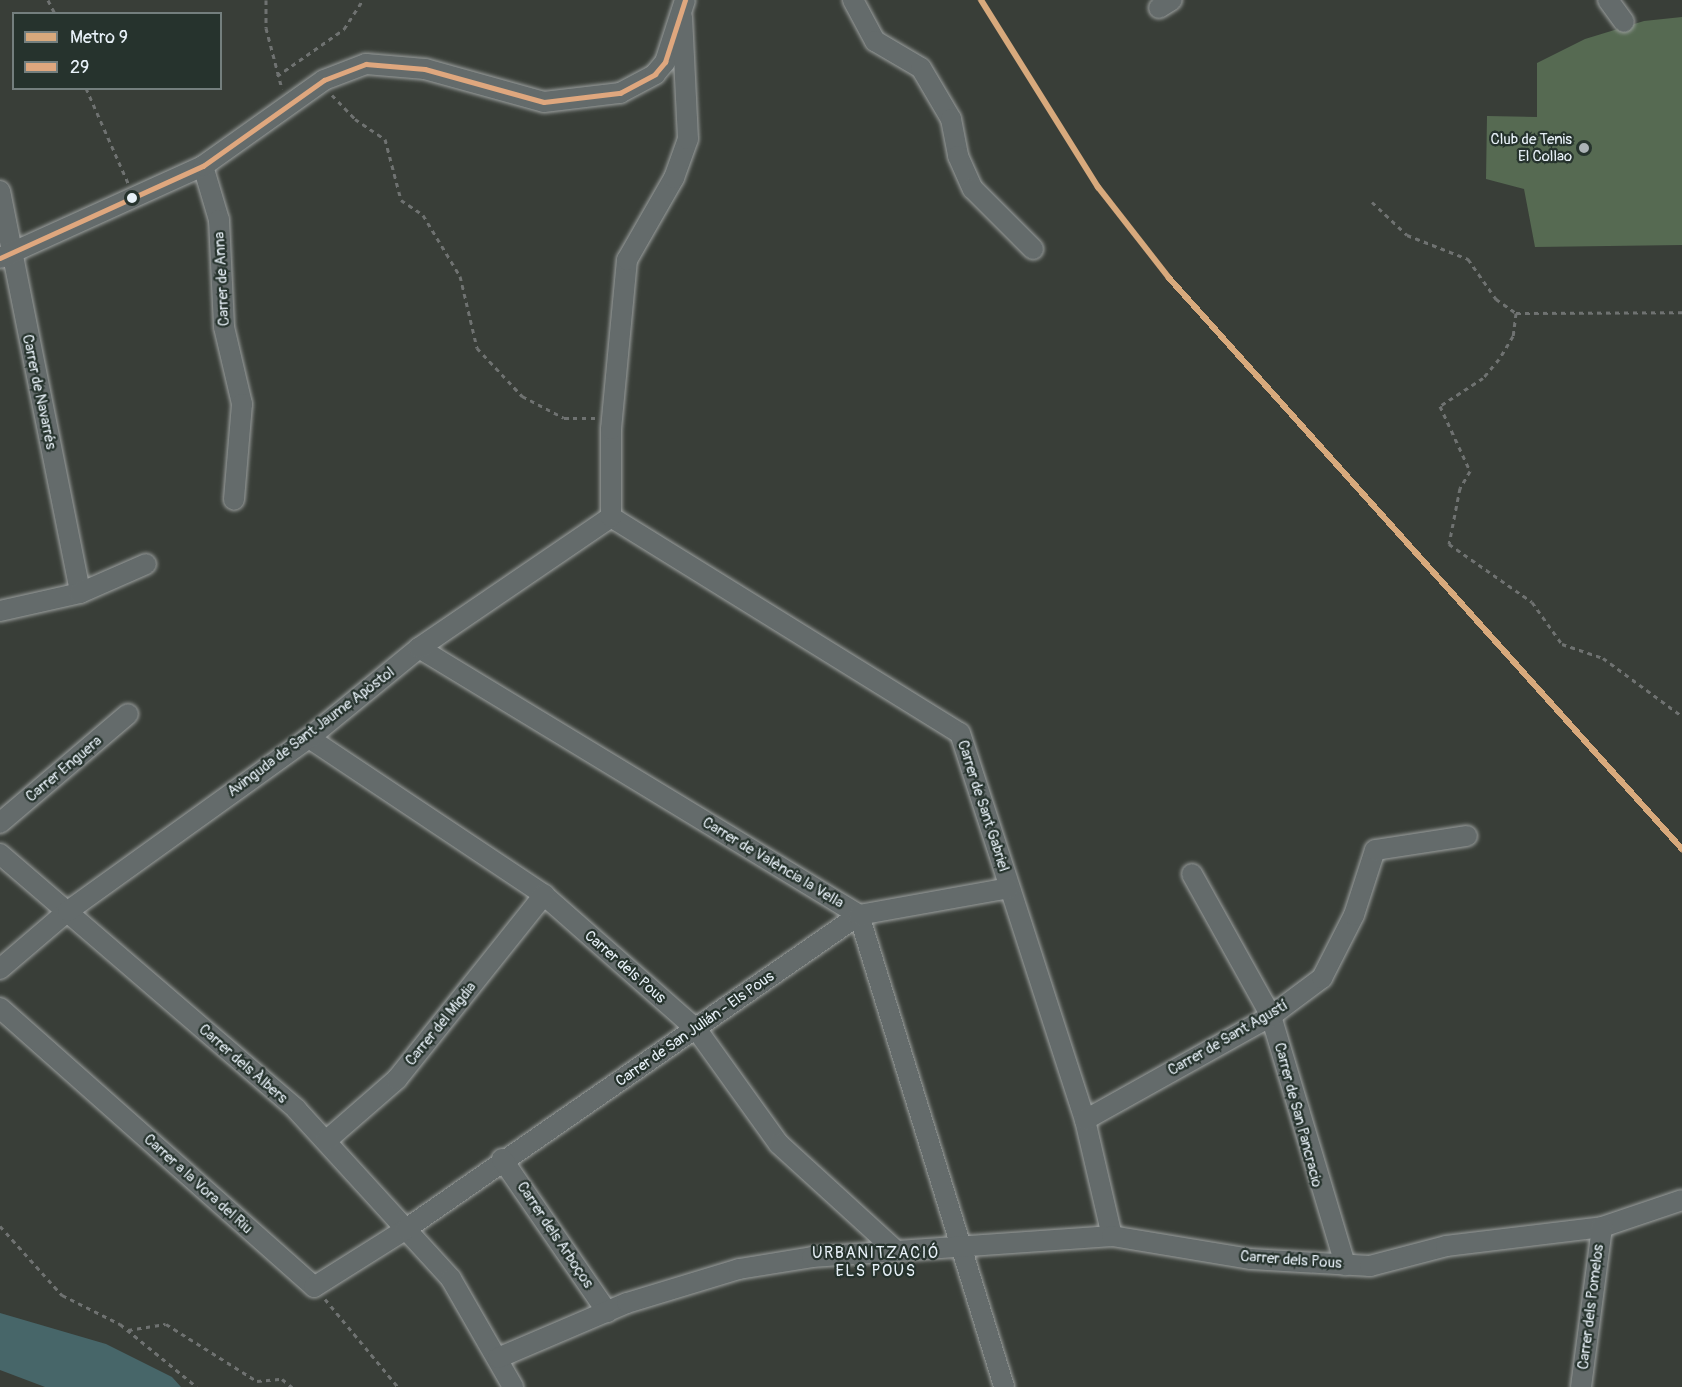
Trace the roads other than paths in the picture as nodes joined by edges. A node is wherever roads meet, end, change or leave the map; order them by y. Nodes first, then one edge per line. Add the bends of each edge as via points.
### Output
1 (853, 0) edge
2 (1608, 0) edge
3 (684, 8) edge
4 (1624, 22) dead end
5 (203, 166) junction
6 (0, 191) edge
7 (1033, 249) dead end
8 (5, 256) edge
9 (234, 500) dead end
10 (611, 517) junction
11 (146, 564) dead end
12 (80, 593) junction
13 (0, 611) edge
14 (419, 648) junction
15 (128, 714) dead end
16 (309, 738) junction
17 (0, 823) edge
18 (1467, 836) dead end
19 (0, 854) edge
20 (1192, 874) dead end
21 (1009, 888) junction
22 (544, 895) junction
23 (68, 911) junction
24 (859, 915) junction
25 (0, 969) edge
26 (0, 1008) edge
27 (1271, 1016) junction
28 (697, 1030) junction
29 (1085, 1120) junction
30 (326, 1141) junction
31 (502, 1159) junction
32 (1682, 1200) edge
33 (1602, 1227) junction
34 (406, 1229) junction
35 (1112, 1236) junction
36 (957, 1247) junction
37 (894, 1249) junction
38 (1345, 1265) junction
39 (607, 1312) junction
40 (498, 1358) junction
41 (513, 1387) edge
42 (1004, 1387) edge
43 (1581, 1387) edge

1 - 7 street via 875,41 921,68 951,119 958,156 973,189
2 - 4 street
3 - 5 street via 655,74 620,93 577,102 516,98 396,64 366,64 324,80
3 - 10 street via 688,139 674,178 627,260 612,419
5 - 8 street
5 - 9 street, Carrer de Anna via 219,220 224,327 242,404
6 - 8 street, Carrer de Navarrés
8 - 12 street, Carrer de Navarrés
10 - 14 street, Avinguda de Sant Jaume Apòstol
10 - 21 street, Carrer de Sant Gabriel via 960,733
11 - 12 street
12 - 13 street
14 - 16 street, Avinguda de Sant Jaume Apòstol
14 - 24 street, Carrer de València la Vella
15 - 17 street, Carrer Enguera
16 - 22 street, Carrer dels Pous
16 - 23 street, Avinguda de Sant Jaume Apòstol
18 - 27 street, Carrer de Sant Agustí via 1375,850 1354,915 1322,978
19 - 23 street, Carrer dels Àlbers
20 - 27 street, Carrer de San Pancracio
21 - 24 street, Carrer de San Julián - Els Pous
21 - 29 street, Carrer de Sant Gabriel
22 - 28 street, Carrer dels Pous
22 - 30 street, Carrer del Migdia via 397,1079
23 - 25 street, Avinguda de Sant Jaume Apòstol
23 - 30 street, Carrer dels Àlbers
24 - 28 street, Carrer de San Julián - Els Pous
24 - 36 street, Carrer de València la Vella
26 - 34 street, Carrer a la Vora del Riu via 314,1287
27 - 29 street, Carrer de Sant Agustí
27 - 38 street, Carrer de San Pancracio
28 - 31 street, Carrer de San Julián - Els Pous
28 - 37 street, Carrer dels Pous via 778,1144
29 - 35 street, Carrer de Sant Gabriel
30 - 34 street, Carrer dels Àlbers
31 - 34 street, Carrer de San Julián - Els Pous
31 - 39 street, Carrer dels Arboços
32 - 33 street, Carrer dels Pous
33 - 38 street, Carrer dels Pous via 1446,1246 1370,1266
33 - 43 street, Carrer dels Pomelos
34 - 40 street, Carrer dels Àlbers via 451,1279
35 - 36 street, Carrer dels Pous
35 - 38 street, Carrer dels Pous via 1251,1259
36 - 37 street, Carrer dels Pous
36 - 42 street, Carrer de València la Vella
37 - 39 street, Carrer dels Pous via 740,1269
39 - 40 street, Carrer dels Pous
40 - 41 street, Carrer dels Àlbers

